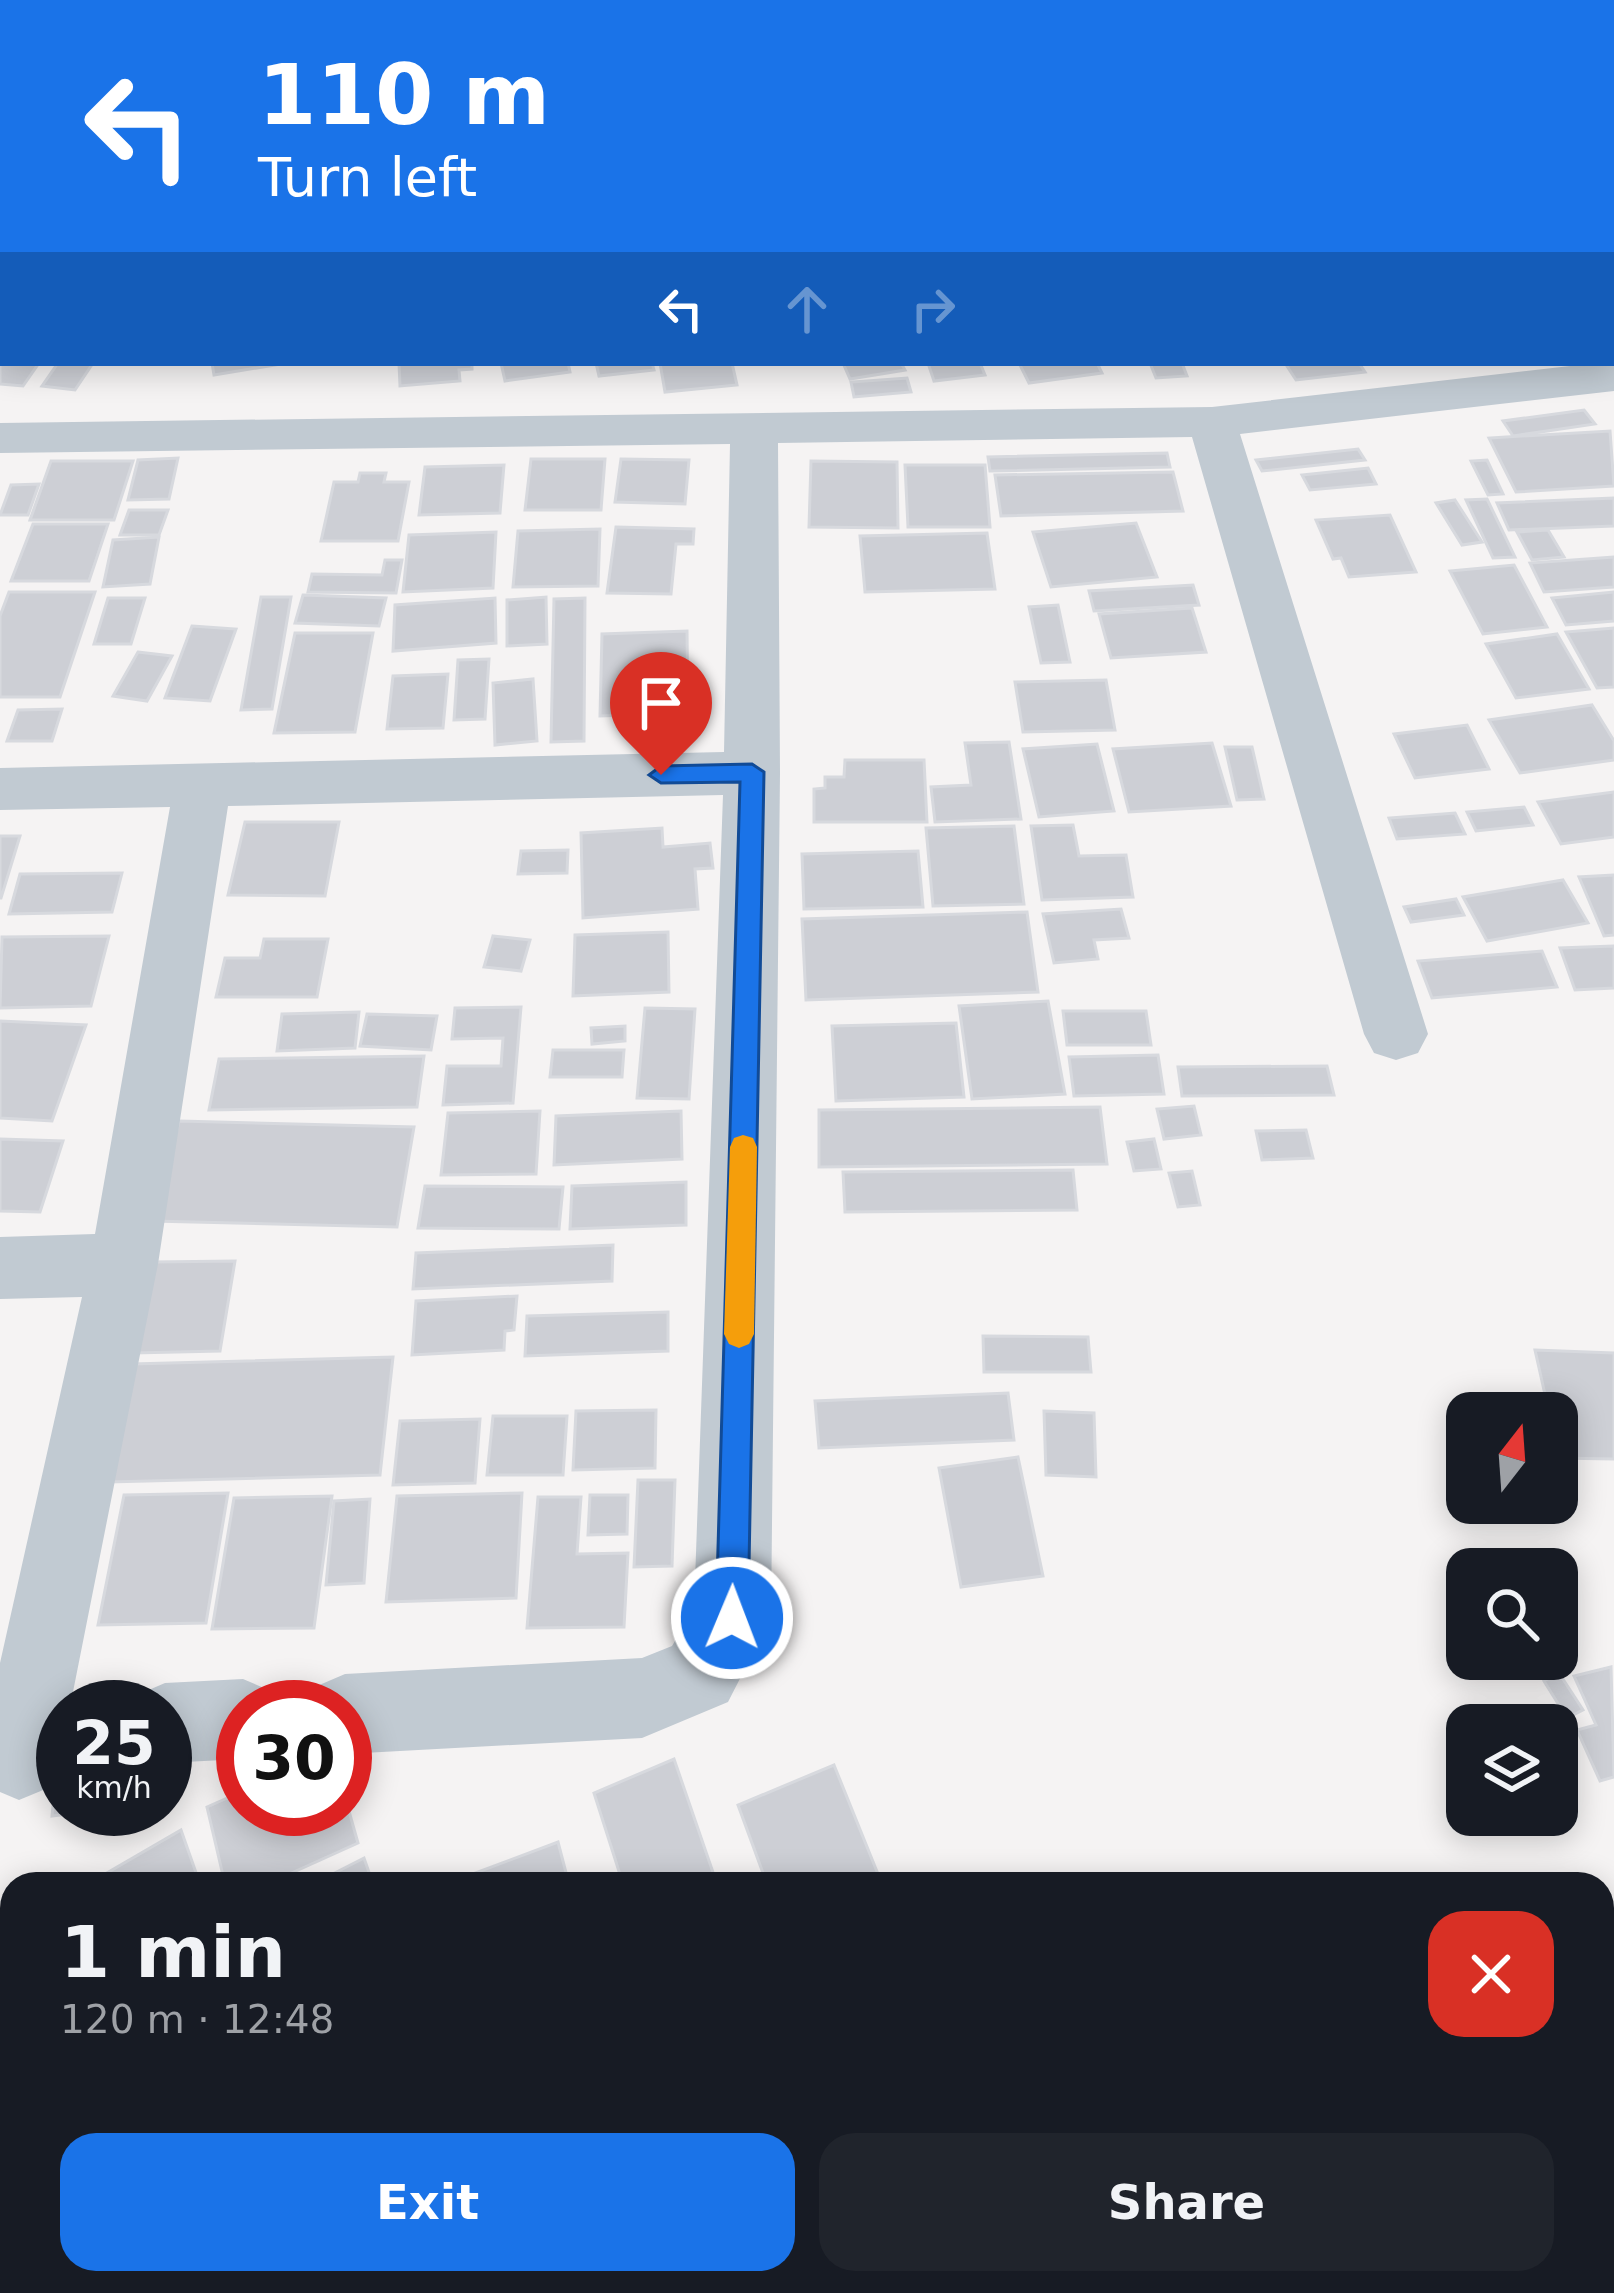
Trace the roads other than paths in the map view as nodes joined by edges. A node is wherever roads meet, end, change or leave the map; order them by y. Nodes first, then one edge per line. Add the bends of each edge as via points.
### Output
1 (1614, 376) edge
2 (1212, 422) junction
3 (754, 426) junction
4 (0, 438) edge
5 (752, 772) junction
6 (203, 784) junction
7 (0, 788) edge
8 (1396, 1034) dead end
9 (124, 1264) junction
10 (0, 1268) edge
11 (372, 1713) edge
12 (28, 1758) edge

1 - 2 street
2 - 3 street
2 - 8 street
3 - 4 street
3 - 5 street
5 - 6 street
5 - 11 street via 732,1618 700,1674 642,1698
6 - 7 street
6 - 9 street
9 - 10 street
9 - 12 street

